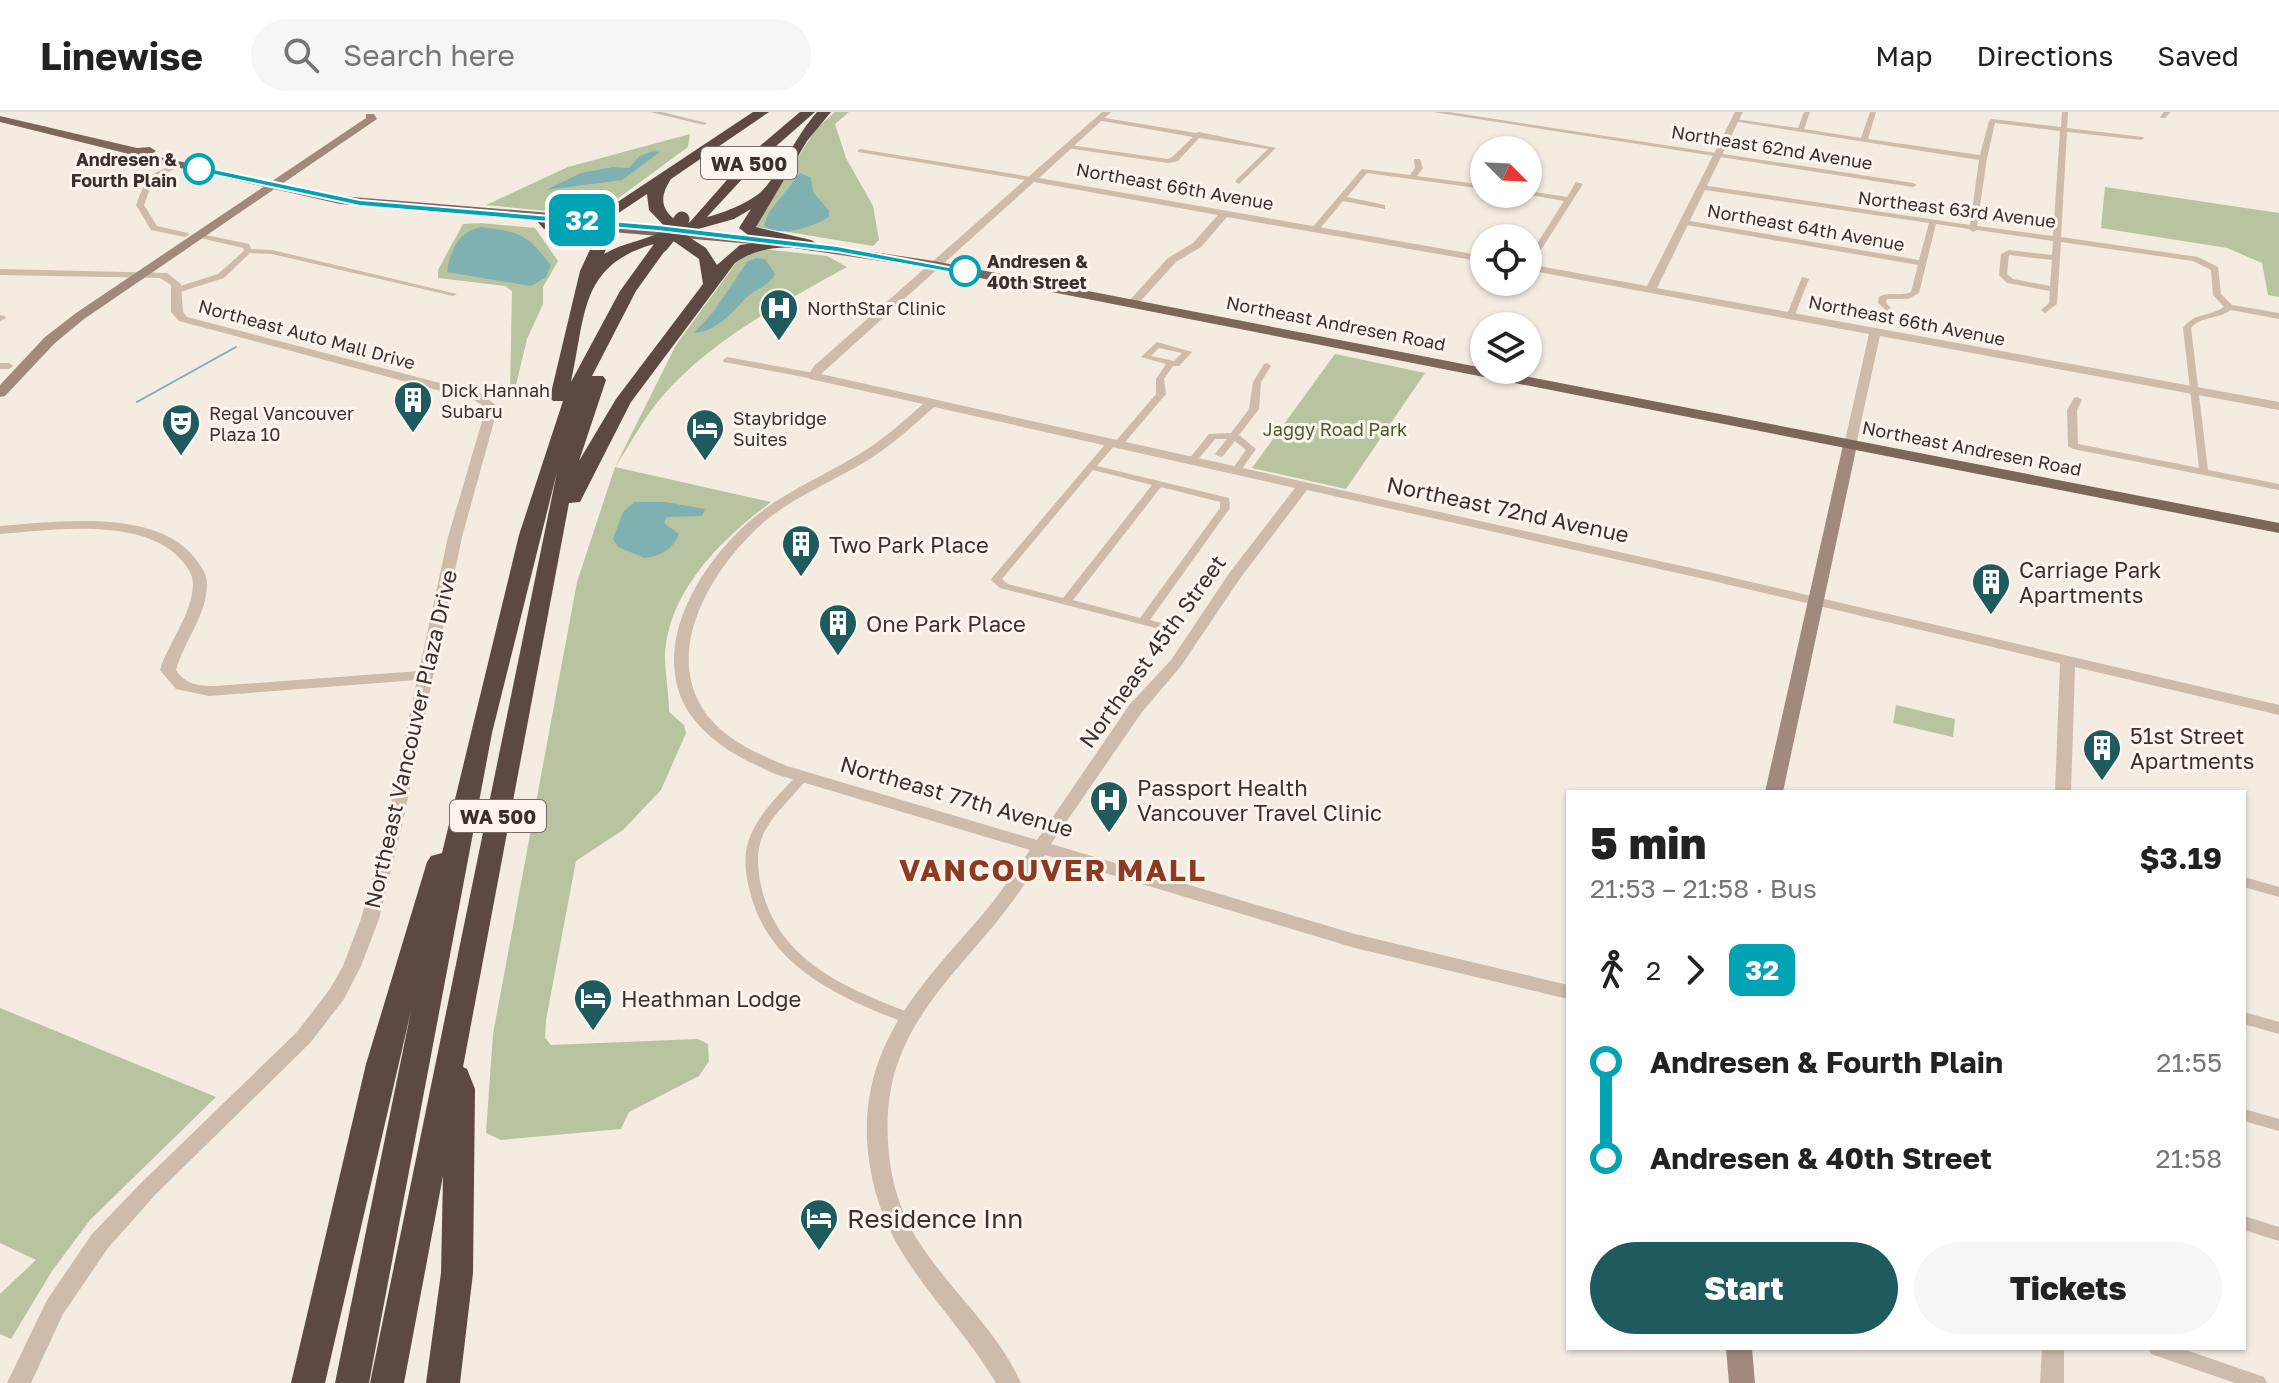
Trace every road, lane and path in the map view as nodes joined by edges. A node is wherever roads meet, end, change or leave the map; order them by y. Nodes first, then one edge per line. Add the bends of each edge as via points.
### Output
1 (653, 112) edge
2 (762, 112) edge
3 (794, 112) edge
4 (808, 112) edge
5 (824, 112) edge
6 (1436, 112) edge
7 (1807, 112) edge
8 (1873, 112) edge
9 (2065, 112) edge
10 (373, 114) edge
11 (1103, 115) edge
12 (1488, 116) edge
13 (1737, 116) edge
14 (0, 122) edge
15 (704, 123) dead end
16 (2064, 129) junction
17 (1800, 131) junction
18 (1199, 134) junction
19 (2141, 138) dead end
20 (1864, 140) junction
21 (1069, 147) junction
22 (860, 151) dead end
23 (1717, 155) junction
24 (1983, 158) junction
25 (179, 161) junction
26 (1417, 161) dead end
27 (668, 175) junction
28 (1411, 178) junction
29 (1031, 179) junction
30 (271, 182) junction
31 (1239, 182) dead end
32 (1579, 184) dead end
33 (1913, 185) dead end
34 (1470, 186) edge
35 (1701, 187) junction
36 (766, 193) junction
37 (1542, 195) edge
38 (1342, 198) junction
39 (1569, 200) junction
40 (1382, 207) dead end
41 (1225, 213) junction
42 (543, 219) junction
43 (597, 221) junction
44 (1684, 222) junction
45 (1932, 224) junction
46 (1315, 229) junction
47 (1973, 230) junction
48 (677, 232) junction
49 (185, 235) junction
50 (199, 235) junction
51 (2058, 239) junction
52 (787, 243) junction
53 (1542, 243) edge
54 (813, 246) junction
55 (248, 251) junction
56 (1470, 257) edge
57 (2056, 258) junction
58 (1922, 263) junction
59 (934, 265) junction
60 (1542, 268) edge
61 (0, 272) edge
62 (135, 273) junction
63 (1805, 279) dead end
64 (586, 284) junction
65 (711, 284) junction
66 (2054, 289) junction
67 (177, 290) junction
68 (1650, 290) junction
69 (453, 294) dead end
70 (1132, 304) junction
71 (2229, 307) junction
72 (1887, 308) dead end
73 (2045, 310) dead end
74 (2279, 316) edge
75 (1790, 317) junction
76 (1875, 333) junction
77 (727, 360) dead end
78 (1267, 366) dead end
79 (1168, 367) dead end
80 (3, 370) edge
81 (814, 376) junction
82 (0, 385) edge
83 (2192, 390) junction
84 (0, 393) edge
85 (2077, 400) dead end
86 (930, 404) junction
87 (2279, 406) edge
88 (492, 407) joint
89 (1234, 436) junction
90 (1114, 444) junction
91 (1850, 445) junction
92 (1220, 454) dead end
93 (1192, 461) junction
94 (548, 462) junction
95 (1091, 467) junction
96 (1236, 471) junction
97 (2204, 473) junction
98 (1159, 483) junction
99 (1303, 486) junction
100 (2279, 487) edge
101 (2279, 528) edge
102 (0, 530) edge
103 (544, 576) junction
104 (1815, 601) junction
105 (1066, 602) junction
106 (1143, 622) junction
107 (1175, 630) dead end
108 (2068, 661) junction
109 (427, 675) junction
110 (2279, 710) edge
111 (476, 745) junction
112 (803, 776) junction
113 (1774, 790) edge
114 (2063, 790) edge
115 (1042, 846) junction
116 (2246, 883) edge
117 (2279, 892) edge
118 (1566, 992) edge
119 (908, 1018) junction
120 (2246, 1019) edge
121 (2279, 1028) edge
122 (451, 1055) junction
123 (2246, 1116) edge
124 (2279, 1125) edge
125 (2246, 1224) edge
126 (2279, 1234) edge
127 (1739, 1350) edge
128 (2053, 1350) edge
129 (2163, 1350) edge
130 (19, 1383) edge
131 (308, 1383) edge
132 (352, 1383) edge
133 (387, 1383) edge
134 (443, 1383) edge
135 (1009, 1383) edge
136 (1742, 1383) edge
137 (2052, 1383) edge
138 (2258, 1383) edge

1 - 15 street
2 - 27 highway
3 - 48 highway, WA 500 via 734,163
4 - 48 highway, WA 500
5 - 36 highway
6 - 12 street, Northeast 62nd Avenue
7 - 17 street
8 - 20 street
9 - 16 street
10 - 30 main road
11 - 18 street
11 - 21 street
12 - 23 street, Northeast 62nd Avenue
13 - 17 street
13 - 23 street
14 - 25 main road, Northeast Andresen Road
16 - 19 street
16 - 24 street via 1994,120
16 - 51 street
17 - 20 street
18 - 21 street via 1168,161
18 - 31 street via 1273,148
20 - 24 street
21 - 29 street
22 - 29 street, Northeast 66th Avenue
23 - 33 street, Northeast 62nd Avenue
23 - 35 street
24 - 47 street
25 - 30 main road, Northeast Andresen Road
25 - 30 main road, Northeast Andresen Road
25 - 49 street via 147,182 140,205 154,228
26 - 28 street via 1419,168
27 - 43 highway
27 - 48 highway via 652,201
28 - 34 street
28 - 38 street via 1365,171
29 - 41 street, Northeast 66th Avenue
29 - 59 street
30 - 42 main road, Northeast Andresen Road via 360,203
30 - 49 main road
30 - 50 main road
32 - 39 street
35 - 44 street
35 - 45 street, Northeast 63rd Avenue
36 - 48 highway via 729,216
36 - 54 highway via 748,230
37 - 39 street
38 - 40 street
38 - 46 street
39 - 53 street
41 - 46 street, Northeast 66th Avenue
41 - 70 street
42 - 43 main road, Northeast Andresen Road
42 - 48 main road, Northeast Andresen Road
42 - 64 highway via 549,226 603,235
43 - 48 main road, Northeast Andresen Road
44 - 58 street, Northeast 64th Avenue
44 - 68 street
45 - 47 street, Northeast 63rd Avenue
45 - 58 street
46 - 56 street, Northeast 66th Avenue
47 - 51 street, Northeast 63rd Avenue
48 - 52 main road, Northeast Andresen Road
48 - 64 highway via 614,254
48 - 65 highway via 705,255
48 - 94 highway, WA 500 via 625,295 594,350
48 - 103 highway, WA 500 via 587,404
49 - 62 main road
50 - 55 street via 246,246
50 - 62 main road
51 - 57 street
51 - 71 street, Northeast 63rd Avenue via 2209,263 2215,269 2217,295
52 - 54 main road, Northeast Andresen Road
52 - 65 highway via 737,252
54 - 59 main road, Northeast Andresen Road
55 - 67 street via 221,276
55 - 69 street
57 - 66 street
57 - 66 street via 2009,252 2003,275
58 - 72 street via 1914,295 1886,296 1882,301
59 - 70 main road, Northeast Andresen Road
59 - 81 street
60 - 68 street, Northeast 66th Avenue
61 - 62 street
62 - 67 street, Northeast Auto Mall Drive via 170,278
62 - 80 main road via 61,320
62 - 84 main road via 50,340
63 - 75 street
64 - 94 highway via 547,443
65 - 103 highway via 613,414 581,478 557,556
66 - 73 street via 2053,306
67 - 88 street, Northeast Auto Mall Drive via 177,312 197,325 478,397
68 - 75 street, Northeast 66th Avenue
70 - 91 main road, Northeast Andresen Road
71 - 74 street
71 - 83 street via 2193,320 2187,328
75 - 76 street, Northeast 66th Avenue
76 - 83 street, Northeast 66th Avenue
76 - 91 street
77 - 81 street, Northeast 72nd Avenue
78 - 89 street via 1257,382 1254,409
79 - 90 street via 1160,379 1161,394
80 - 82 main road via 14,368
81 - 86 street, Northeast 72nd Avenue
83 - 87 street, Northeast 66th Avenue
83 - 97 street
85 - 97 street via 2072,410 2073,446
86 - 90 street, Northeast 72nd Avenue
86 - 112 street, Northeast 77th Avenue via 876,449 761,519 713,569 691,612 682,656 687,690 710,728 758,760
88 - 109 street, Northeast Vancouver Plaza Drive via 455,537
89 - 92 street
89 - 93 street via 1212,436
89 - 96 street via 1251,449
90 - 93 street, Northeast 72nd Avenue
90 - 95 street
91 - 101 main road, Northeast Andresen Road
91 - 104 main road
93 - 96 street, Northeast 72nd Avenue
94 - 111 highway, WA 500
95 - 98 street
95 - 105 street via 996,580
96 - 99 street, Northeast 72nd Avenue
97 - 100 street
98 - 105 street
98 - 106 street via 1225,500 1225,508
99 - 104 street, Northeast 72nd Avenue
99 - 115 street, Northeast 45th Street via 1175,664 1138,705
102 - 109 street via 119,528 163,538 188,556 201,580 197,610 168,670 182,687 216,691
103 - 122 highway, WA 500
104 - 108 street, Northeast 72nd Avenue
104 - 113 main road
105 - 106 street
106 - 107 street
108 - 110 street, Northeast 72nd Avenue
108 - 114 street
109 - 130 street, Northeast Vancouver Plaza Drive via 370,919 337,994 295,1047 100,1241 55,1307
111 - 131 highway via 381,1064
111 - 132 highway, WA 500
112 - 115 street, Northeast 77th Avenue
112 - 119 street via 768,816 754,842 756,894 768,928 814,973 852,997
115 - 118 street, Northeast 77th Avenue via 1355,941
115 - 119 street, Northeast 45th Street
116 - 117 street
119 - 135 street, Northeast 45th Street via 888,1059 878,1101 883,1180 916,1258 978,1334
120 - 121 street
122 - 133 highway, WA 500
122 - 134 highway via 460,1089 457,1273
123 - 124 street
125 - 126 street
127 - 136 main road
128 - 137 street
129 - 138 street

